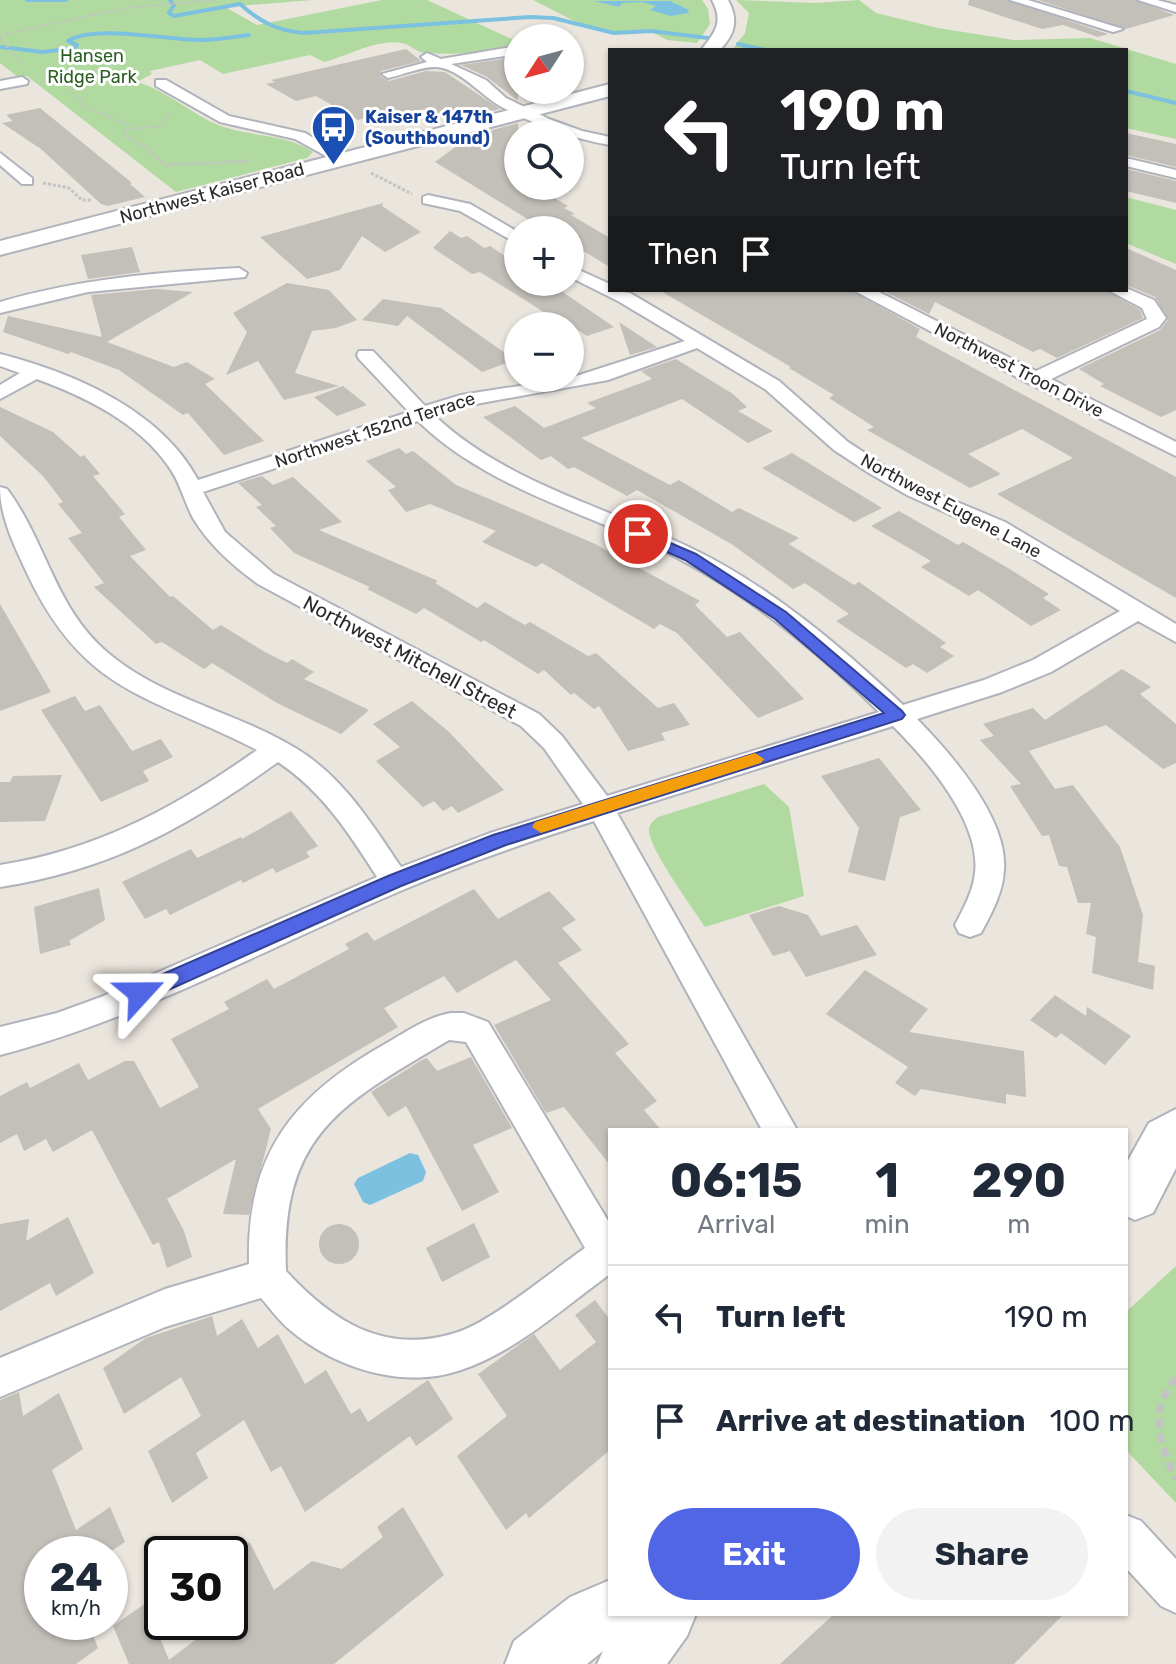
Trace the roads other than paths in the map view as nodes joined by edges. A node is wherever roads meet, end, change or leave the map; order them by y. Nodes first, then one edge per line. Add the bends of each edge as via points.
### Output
1 (720, 0) edge
2 (1016, 0) edge
3 (1144, 0) edge
4 (1176, 9) edge
5 (1096, 24) junction
6 (1081, 29) dead end
7 (1117, 29) dead end
8 (712, 48) edge
9 (504, 52) edge
10 (433, 60) junction
11 (388, 74) dead end
12 (25, 75) road end
13 (161, 83) dead end
14 (0, 85) edge
15 (608, 91) edge
16 (523, 112) junction
17 (608, 141) edge
18 (0, 157) edge
19 (344, 158) junction
20 (1128, 162) edge
21 (1176, 174) edge
22 (27, 181) road end
23 (428, 200) road end
24 (504, 231) edge
25 (0, 248) edge
26 (239, 273) dead end
27 (584, 278) edge
28 (608, 289) edge
29 (614, 292) edge
30 (866, 292) edge
31 (1121, 292) edge
32 (0, 308) edge
33 (698, 342) junction
34 (366, 355) dead end
35 (0, 360) edge
36 (35, 372) junction
37 (1035, 379) junction
38 (0, 393) edge
39 (422, 414) junction
40 (1176, 450) edge
41 (192, 489) junction
42 (0, 493) edge
43 (1138, 611) junction
44 (1176, 634) edge
45 (896, 715) junction
46 (276, 750) junction
47 (600, 807) junction
48 (0, 876) edge
49 (395, 881) junction
50 (970, 925) dead end
51 (0, 1041) edge
52 (779, 1128) edge
53 (1176, 1131) edge
54 (1146, 1193) edge
55 (608, 1251) edge
56 (608, 1254) edge
57 (268, 1278) junction
58 (0, 1378) edge
59 (1128, 1538) edge
60 (1176, 1591) edge
61 (608, 1612) edge
62 (664, 1616) edge
63 (537, 1664) edge
64 (629, 1664) edge

1 - 8 main road via 728,21
2 - 5 street
3 - 4 street
5 - 6 street
5 - 7 street
9 - 10 street
10 - 11 street
10 - 16 street via 481,83
12 - 14 street
13 - 19 street via 225,119 300,136
15 - 16 main road, Northwest Kaiser Road
16 - 17 street via 562,130
16 - 19 main road, Northwest Kaiser Road
18 - 22 street
19 - 25 main road, Northwest Kaiser Road
20 - 21 street
23 - 24 street via 465,207
26 - 32 street via 123,281
27 - 28 street, Northwest Eugene Lane
29 - 33 street, Northwest Eugene Lane
30 - 37 street, Northwest Troon Drive
31 - 37 street via 1148,304 1157,318 1153,323
33 - 39 street, Northwest 152nd Terrace via 601,376 501,392
33 - 43 street, Northwest Eugene Lane via 772,385 841,446 876,469 997,527
34 - 39 street
35 - 36 street, Northwest Mitchell Street
36 - 38 street
36 - 41 street, Northwest Mitchell Street via 111,403 136,421 175,460
37 - 40 street, Northwest Troon Drive
39 - 41 street, Northwest 152nd Terrace
39 - 45 street via 482,464 691,557 742,588
41 - 47 street, Northwest Mitchell Street via 205,518 244,564 530,720 553,742
42 - 46 street via 52,600 79,639 105,664 143,689
43 - 44 street, Northwest Eugene Lane
43 - 45 street via 1042,666
45 - 47 street
45 - 50 street via 955,779 979,816 991,879
46 - 48 street via 158,826 59,863
46 - 49 street via 312,773 343,804
47 - 49 street
47 - 52 street, Northwest Mitchell Street
49 - 51 street via 112,1006
53 - 54 main road via 1166,1139
55 - 57 street via 477,1032 453,1026 359,1078 308,1121 278,1178 265,1242
56 - 57 street via 493,1335 459,1352 428,1357 360,1350 327,1334 301,1315
57 - 58 street via 221,1287 168,1306
59 - 60 street
61 - 63 main road
62 - 64 main road

